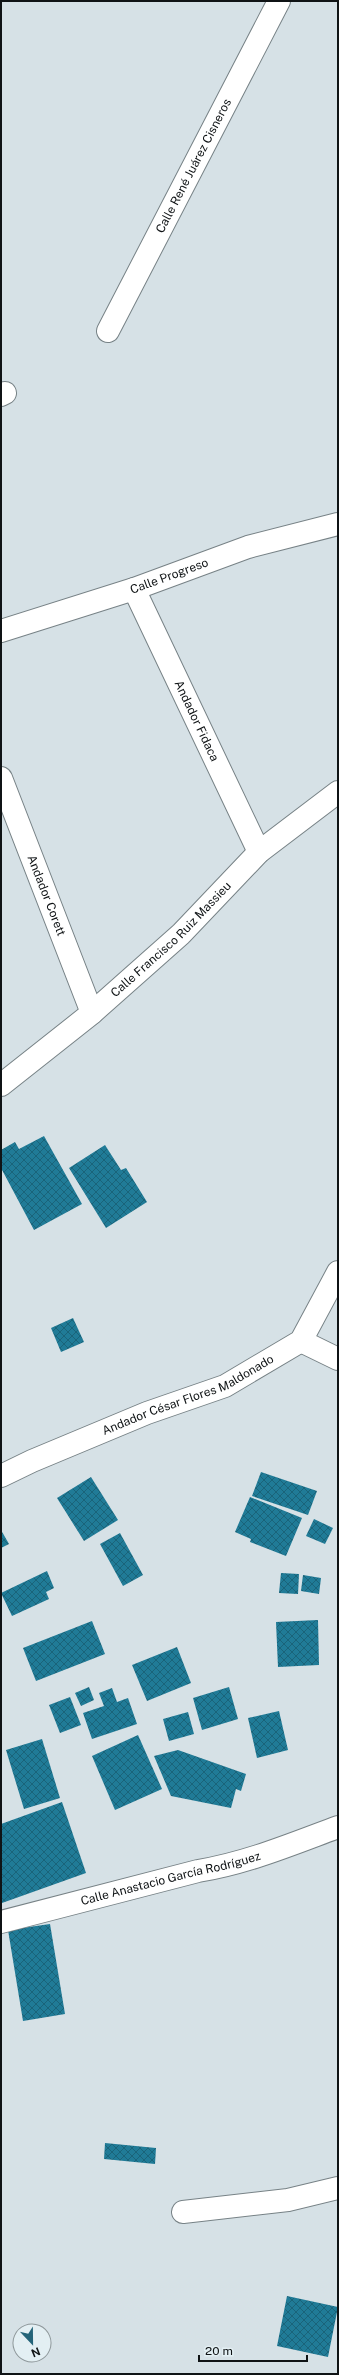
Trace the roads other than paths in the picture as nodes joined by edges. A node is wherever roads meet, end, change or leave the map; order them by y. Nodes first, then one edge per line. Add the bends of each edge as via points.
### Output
1 (279, 1) edge
2 (108, 331) dead end
3 (338, 524) edge
4 (134, 589) junction
5 (1, 631) edge
6 (1, 778) edge
7 (338, 792) edge
8 (259, 852) junction
9 (92, 1013) junction
10 (1, 1085) edge
11 (338, 1272) edge
12 (301, 1341) junction
13 (338, 1359) edge
14 (1, 1476) edge
15 (338, 1826) edge
16 (1, 1922) edge
17 (338, 2188) edge
18 (183, 2212) dead end

1 - 2 street, Calle René Juárez Cisneros
3 - 4 street, Calle Progreso via 248,547
4 - 5 street, Calle Progreso
4 - 8 street, Andador Fidaca
6 - 9 street, Andador Corett
7 - 8 street, Calle Francisco Ruiz Massieu
8 - 9 street, Calle Francisco Ruiz Massieu via 181,934
9 - 10 street, Calle Francisco Ruiz Massieu
11 - 12 street
12 - 13 street
12 - 14 street, Andador César Flores Maldonado via 225,1386 147,1413
15 - 16 street, Calle Anastacio García Rodríguez via 275,1851 224,1867 198,1871
17 - 18 street via 288,2200

